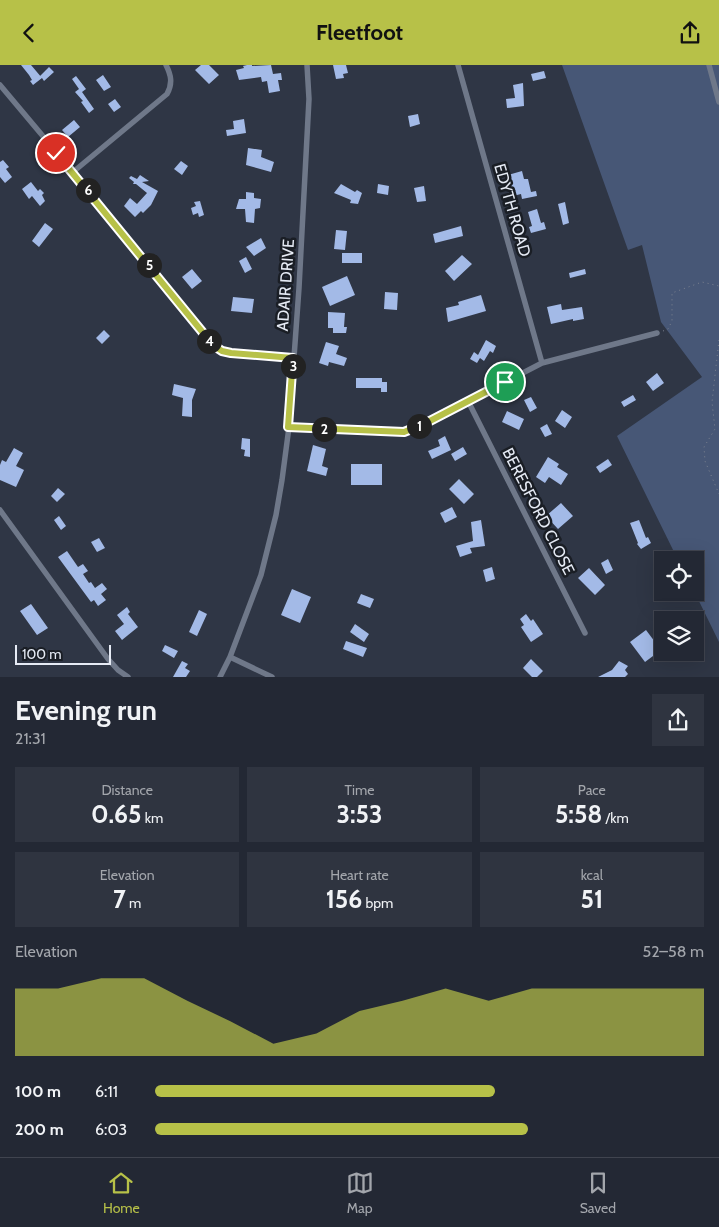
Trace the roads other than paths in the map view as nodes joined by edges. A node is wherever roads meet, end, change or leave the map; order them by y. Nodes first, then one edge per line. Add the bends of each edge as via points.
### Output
1 (166, 65) edge
2 (307, 65) edge
3 (458, 65) edge
4 (710, 65) edge
5 (0, 85) edge
6 (719, 102) edge
7 (73, 172) junction
8 (657, 333) road end
9 (293, 358) junction
10 (542, 363) junction
11 (468, 401) junction
12 (288, 427) junction
13 (0, 510) edge
14 (585, 633) dead end
15 (230, 657) junction
16 (128, 677) edge
17 (220, 677) edge
18 (272, 677) edge

1 - 7 street via 172,80 168,93
2 - 9 street, ADAIR DRIVE via 309,99
3 - 10 street, EDYTH ROAD
4 - 6 street
5 - 7 street
7 - 9 street via 213,345 231,353
8 - 10 street
9 - 12 street, ADAIR DRIVE
10 - 11 street
11 - 12 street via 404,432
11 - 14 street, BERESFORD CLOSE
12 - 15 street, ADAIR DRIVE via 276,515 261,575
13 - 16 street via 108,659
15 - 17 street, ADAIR DRIVE
15 - 18 street

